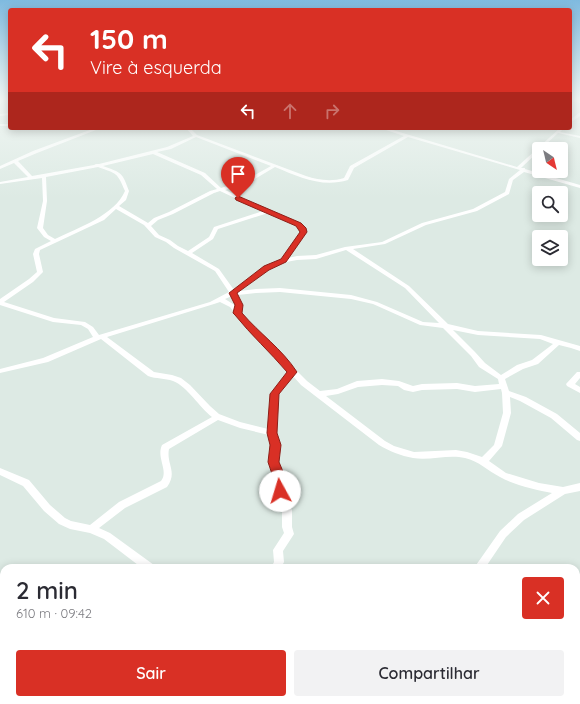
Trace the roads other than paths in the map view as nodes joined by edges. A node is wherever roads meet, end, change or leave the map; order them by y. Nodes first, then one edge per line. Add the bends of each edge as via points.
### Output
1 (89, 132) edge
2 (192, 132) edge
3 (394, 132) edge
4 (558, 132) joint
5 (196, 136) junction
6 (407, 136) junction
7 (580, 137) edge
8 (155, 153) junction
9 (15, 161) junction
10 (96, 165) junction
11 (274, 166) junction
12 (0, 168) edge
13 (520, 168) junction
14 (44, 176) junction
15 (30, 177) junction
16 (0, 183) edge
17 (580, 187) edge
18 (219, 189) junction
19 (116, 207) junction
20 (268, 211) junction
21 (147, 226) junction
22 (55, 241) junction
23 (348, 249) junction
24 (188, 253) junction
25 (283, 260) junction
26 (233, 294) junction
27 (220, 299) junction
28 (0, 303) edge
29 (238, 313) junction
30 (446, 326) junction
31 (99, 337) junction
32 (558, 343) junction
33 (580, 349) edge
34 (0, 371) edge
35 (292, 372) junction
36 (580, 374) edge
37 (501, 378) junction
38 (505, 389) junction
39 (580, 390) edge
40 (320, 394) junction
41 (218, 417) junction
42 (272, 433) junction
43 (580, 438) edge
44 (482, 461) junction
45 (0, 471) edge
46 (580, 487) edge
47 (563, 491) junction
48 (91, 529) junction
49 (144, 564) edge
50 (278, 564) edge
51 (482, 564) edge

1 - 9 street
2 - 5 street
3 - 6 street
4 - 7 street
4 - 13 street
5 - 8 street
5 - 11 street
6 - 11 street via 352,167 346,179 337,182 311,180
6 - 13 street
8 - 10 street
8 - 18 street via 203,174
9 - 12 street
9 - 15 street
10 - 14 street
10 - 19 street via 116,172 122,179 127,191
11 - 18 street via 248,181
13 - 17 street
13 - 23 street via 522,171 510,179 507,193 486,205 469,213 424,224 383,243
14 - 15 street
14 - 22 street via 45,201 40,228 46,236
15 - 16 street
18 - 20 street
18 - 21 street via 156,219
19 - 21 street
19 - 22 street via 102,219
20 - 24 street via 216,228 211,238
20 - 25 street via 302,228 303,232
21 - 24 street via 157,236
22 - 28 street via 36,251 40,269 38,274 11,292
23 - 25 street via 316,257
23 - 30 street via 407,287
24 - 26 street via 217,270
25 - 26 street via 267,268
26 - 27 street
26 - 29 street via 239,305
26 - 30 street via 280,290 351,297 375,303 422,324
27 - 29 street
27 - 31 street
28 - 31 street via 53,320 83,323
29 - 35 street
30 - 32 street via 478,332 534,335
30 - 37 street via 482,365
31 - 34 street via 46,360
31 - 41 street via 151,374 177,380
32 - 33 street
32 - 37 street via 535,362
35 - 40 street
35 - 42 street via 274,394
36 - 39 street via 570,384
37 - 38 street
38 - 40 street via 457,386 413,389 382,382 357,384
38 - 43 street via 554,416
38 - 44 street via 508,413 498,446
40 - 44 street via 392,449 414,455 456,453
41 - 42 street
41 - 48 street via 165,447 163,454 167,482 122,505
42 - 50 street via 276,445 274,462 280,486 279,496 287,510 289,534 278,550
44 - 47 street via 503,475 539,487
45 - 48 street via 26,484 62,521
46 - 47 street
47 - 51 street via 521,517 503,534
48 - 49 street via 107,536

